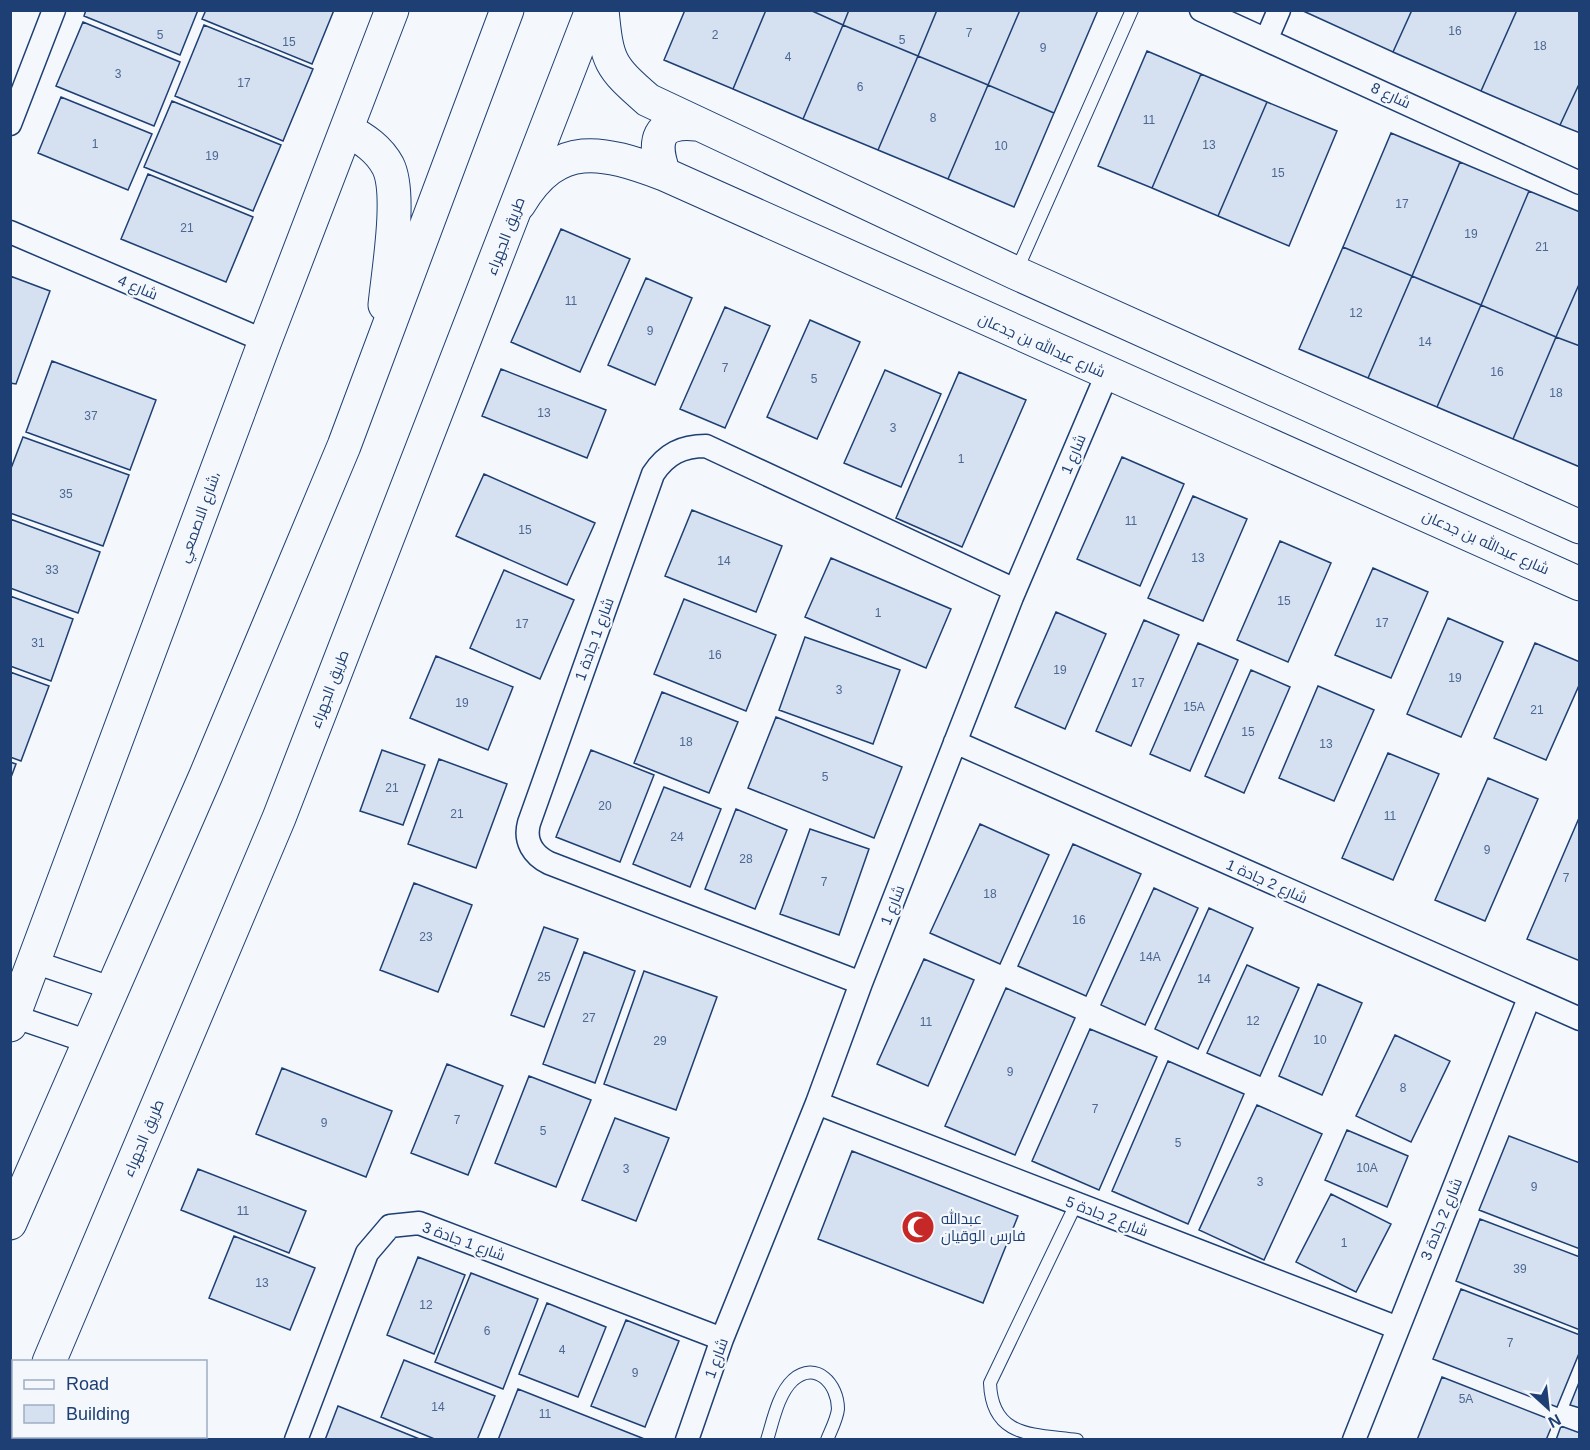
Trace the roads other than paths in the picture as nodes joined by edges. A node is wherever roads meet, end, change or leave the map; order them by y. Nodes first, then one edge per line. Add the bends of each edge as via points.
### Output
1 (54, 10) edge
2 (392, 10) edge
3 (507, 10) edge
4 (592, 10) edge
5 (602, 10) edge
6 (1132, 10) edge
7 (1201, 10) edge
8 (1279, 10) edge
9 (1267, 38) junction
10 (10, 124) edge
11 (696, 124) junction
12 (347, 130) junction
13 (664, 174) junction
14 (1580, 183) edge
15 (516, 208) junction
16 (10, 232) edge
17 (1016, 273) junction
18 (265, 341) junction
19 (380, 349) junction
20 (1107, 374) junction
21 (1372, 435) junction
22 (1429, 461) junction
23 (1348, 481) junction
24 (1401, 504) junction
25 (1580, 527) edge
26 (1580, 584) edge
27 (1015, 590) junction
28 (955, 742) junction
29 (34, 962) junction
30 (861, 983) junction
31 (111, 988) junction
32 (1529, 998) junction
33 (12, 1018) edge
34 (1580, 1019) edge
35 (89, 1042) junction
36 (818, 1103) junction
37 (1076, 1204) junction
38 (10, 1223) edge
39 (1398, 1328) junction
40 (722, 1339) junction
41 (50, 1360) edge
42 (296, 1440) edge
43 (687, 1440) edge
44 (767, 1440) edge
45 (827, 1440) edge
46 (1077, 1440) edge
47 (1354, 1440) edge

1 - 10 street
2 - 12 main road, شارع الاصمعي،
3 - 19 main road
4 - 15 main road, طريق الجهراء
5 - 11 main road via 606,52 621,76 648,100
6 - 17 lane
7 - 9 street, شارع 8
8 - 9 street
9 - 14 street, شارع 8
11 - 13 main road via 679,122 662,133 657,155
11 - 17 main road
12 - 18 main road, شارع الاصمعي،
12 - 19 main road via 367,141 390,169 394,203
13 - 15 main road, شارع عبدالله بن جدعان via 627,160 578,154 556,164 531,183
13 - 20 main road, شارع عبدالله بن جدعان
15 - 41 main road, طريق الجهراء via 279,818
16 - 18 street, شارع 4
17 - 21 main road
18 - 29 main road, شارع الاصمعي،
19 - 31 main road via 344,446 211,764
20 - 23 main road, شارع عبدالله بن جدعان
20 - 27 street, شارع 1
21 - 22 main road
21 - 23 main road via 1380,452 1379,463 1366,476
22 - 24 main road via 1398,470 1392,487
22 - 25 main road
23 - 24 main road, شارع عبدالله بن جدعان
24 - 26 main road, شارع عبدالله بن جدعان
27 - 28 street, شارع 1
27 - 30 street, شارع 1 جادة 1 via 706,446 680,449 664,459 653,474 528,823 530,846 549,864
28 - 30 street, شارع 1
28 - 32 street, شارع 2 جادة 1
29 - 31 street
29 - 33 main road, شارع الاصمعي،
30 - 36 street, شارع 1
31 - 35 main road
32 - 34 street, شارع 2 جادة 1
32 - 39 street, شارع 2 جادة 3
33 - 35 street
35 - 38 main road
36 - 37 street, شارع 2 جادة 5
36 - 40 street, شارع 1
37 - 39 street, شارع 2 جادة 5
37 - 46 lane via 990,1383 991,1404 999,1419 1017,1430
39 - 47 street, شارع 2 جادة 3
40 - 42 street, شارع 1 جادة 3 via 419,1223 390,1227 367,1253
40 - 43 street, شارع 1
44 - 45 lane via 785,1390 803,1374 813,1373 834,1386 838,1400 838,1412

